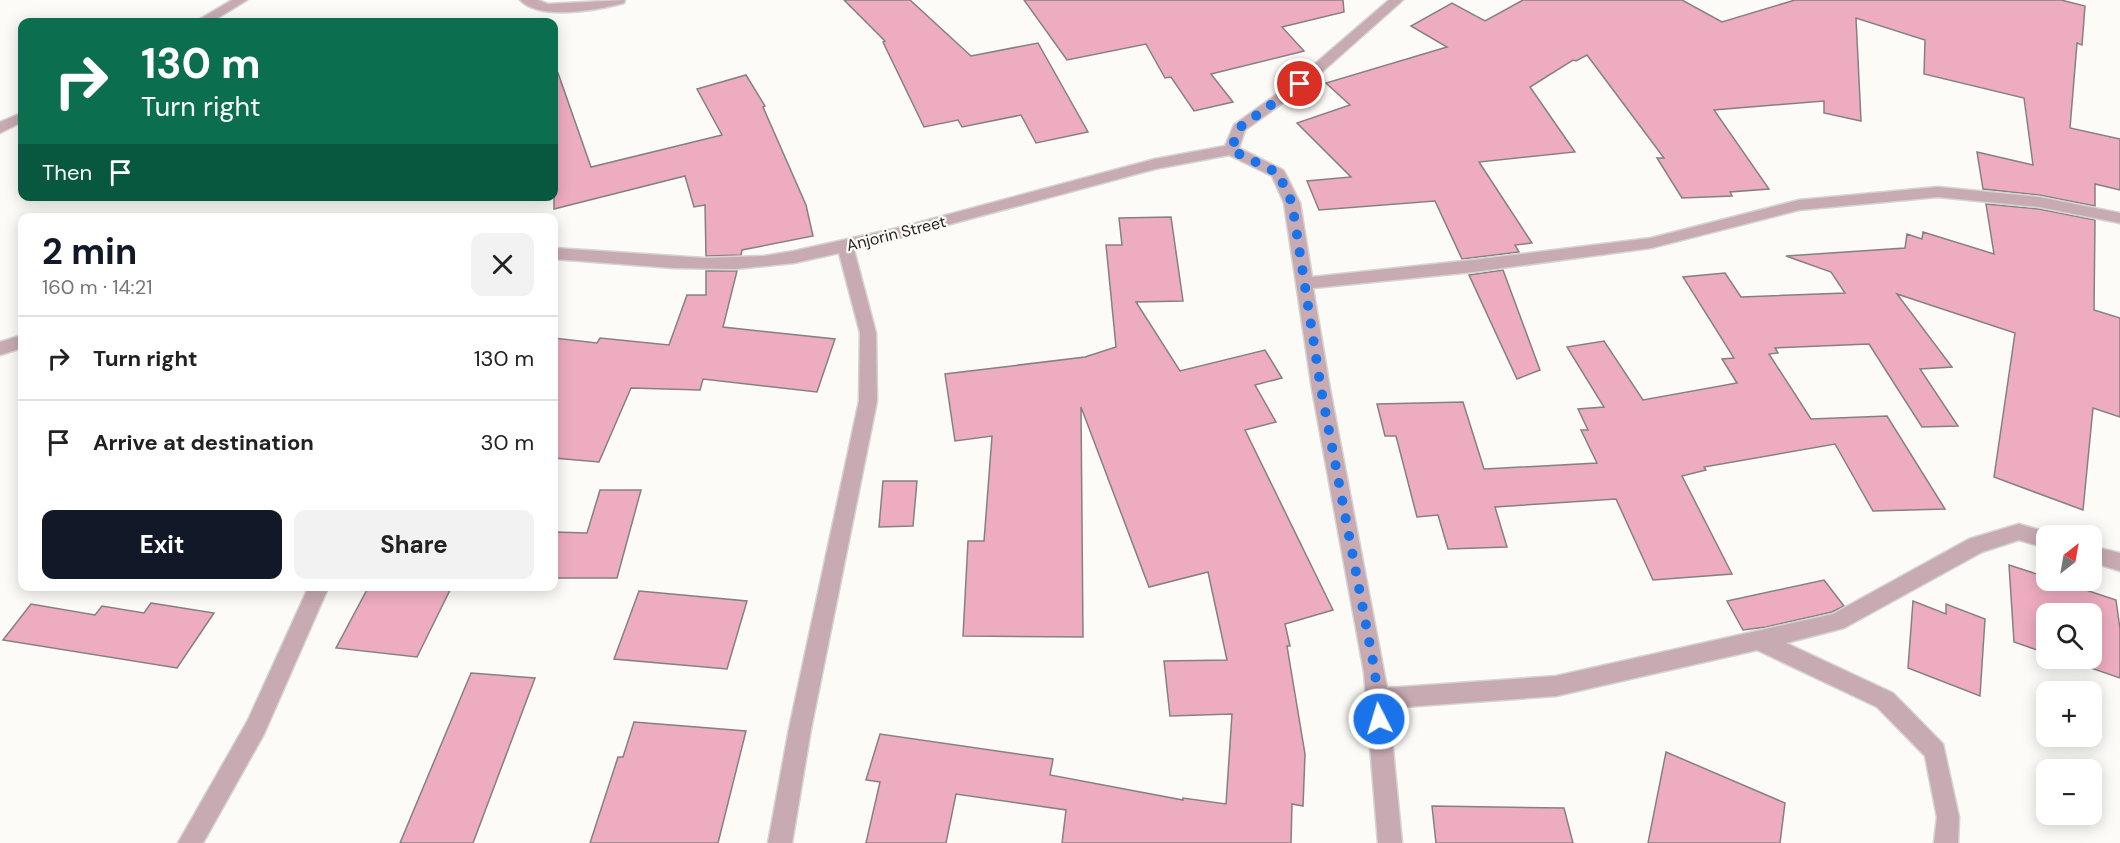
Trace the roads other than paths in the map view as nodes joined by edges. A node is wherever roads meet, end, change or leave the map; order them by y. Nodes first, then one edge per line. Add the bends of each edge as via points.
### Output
1 (241, 0) edge
2 (526, 0) edge
3 (619, 0) edge
4 (1397, 0) edge
5 (209, 18) edge
6 (18, 119) edge
7 (0, 128) edge
8 (1231, 150) junction
9 (2120, 218) edge
10 (845, 245) junction
11 (558, 253) edge
12 (1305, 283) junction
13 (18, 342) edge
14 (0, 349) edge
15 (2036, 537) edge
16 (2102, 557) edge
17 (2120, 562) edge
18 (317, 591) edge
19 (1758, 640) junction
20 (1377, 699) junction
21 (190, 843) edge
22 (780, 843) edge
23 (1390, 843) edge
24 (1946, 843) edge

1 - 5 street
2 - 3 street via 547,8 598,6
4 - 8 street via 1300,84 1239,128
6 - 7 street
8 - 10 street, Anjorin Street via 1160,163
8 - 12 street via 1278,173 1292,203
9 - 12 street via 2039,202 1938,192 1799,206 1652,243
10 - 11 street, Anjorin Street via 792,258 718,264
10 - 22 street via 868,333 868,401
12 - 20 street
13 - 14 street
15 - 19 street via 2019,532 1976,545 1837,622
16 - 17 street
18 - 21 street via 256,726
19 - 20 street via 1556,687
19 - 24 street via 1885,700 1935,751 1948,816
20 - 23 street

